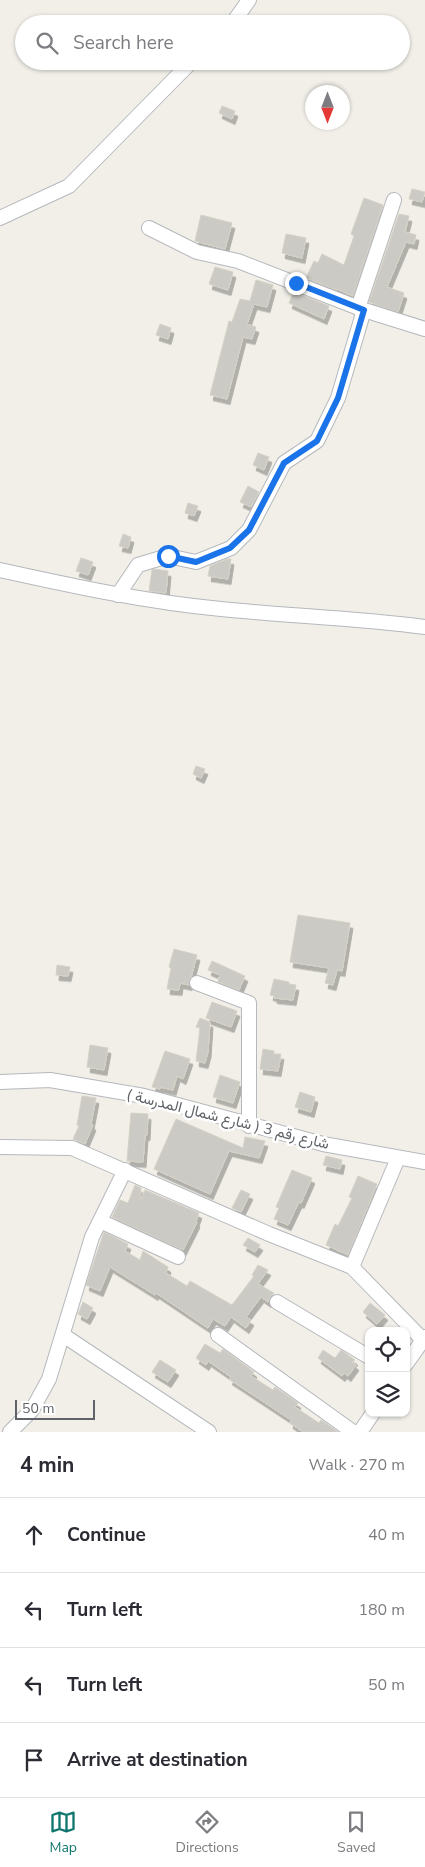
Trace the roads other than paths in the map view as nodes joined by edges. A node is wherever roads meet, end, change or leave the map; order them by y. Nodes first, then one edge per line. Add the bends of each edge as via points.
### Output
1 (249, 0) edge
2 (238, 15) edge
3 (183, 70) edge
4 (394, 200) dead end
5 (0, 218) edge
6 (149, 228) dead end
7 (361, 309) junction
8 (425, 329) edge
9 (0, 570) edge
10 (118, 595) junction
11 (425, 627) edge
12 (197, 983) dead end
13 (0, 1082) edge
14 (249, 1126) junction
15 (0, 1147) edge
16 (398, 1158) junction
17 (425, 1162) edge
18 (125, 1170) junction
19 (100, 1220) junction
20 (178, 1256) dead end
21 (352, 1267) junction
22 (277, 1302) dead end
23 (63, 1335) junction
24 (218, 1335) dead end
25 (424, 1339) edge
26 (365, 1356) edge
27 (410, 1358) edge
28 (370, 1417) edge
29 (10, 1432) edge
30 (209, 1432) edge
31 (353, 1432) edge
32 (360, 1432) edge

1 - 2 street
3 - 5 street via 69,186
4 - 7 street
6 - 7 street via 197,252 238,261
7 - 8 street
7 - 10 street via 338,398 317,441 284,463 249,530 230,548 196,562 168,556 138,566
9 - 10 street
10 - 11 street via 219,609
12 - 14 street via 249,1003
13 - 14 street, شارع رقم 3 ( شارع شمال المدرسة ) via 50,1080 144,1096
14 - 16 street, شارع رقم 3 ( شارع شمال المدرسة )
15 - 18 street via 72,1148
16 - 17 street, شارع رقم 3 ( شارع شمال المدرسة )
16 - 21 street
18 - 19 street
18 - 21 street
19 - 20 street
19 - 23 street
21 - 25 street
22 - 26 street
23 - 29 street via 49,1379 32,1410
23 - 30 street
24 - 31 street
25 - 27 street
28 - 32 street

